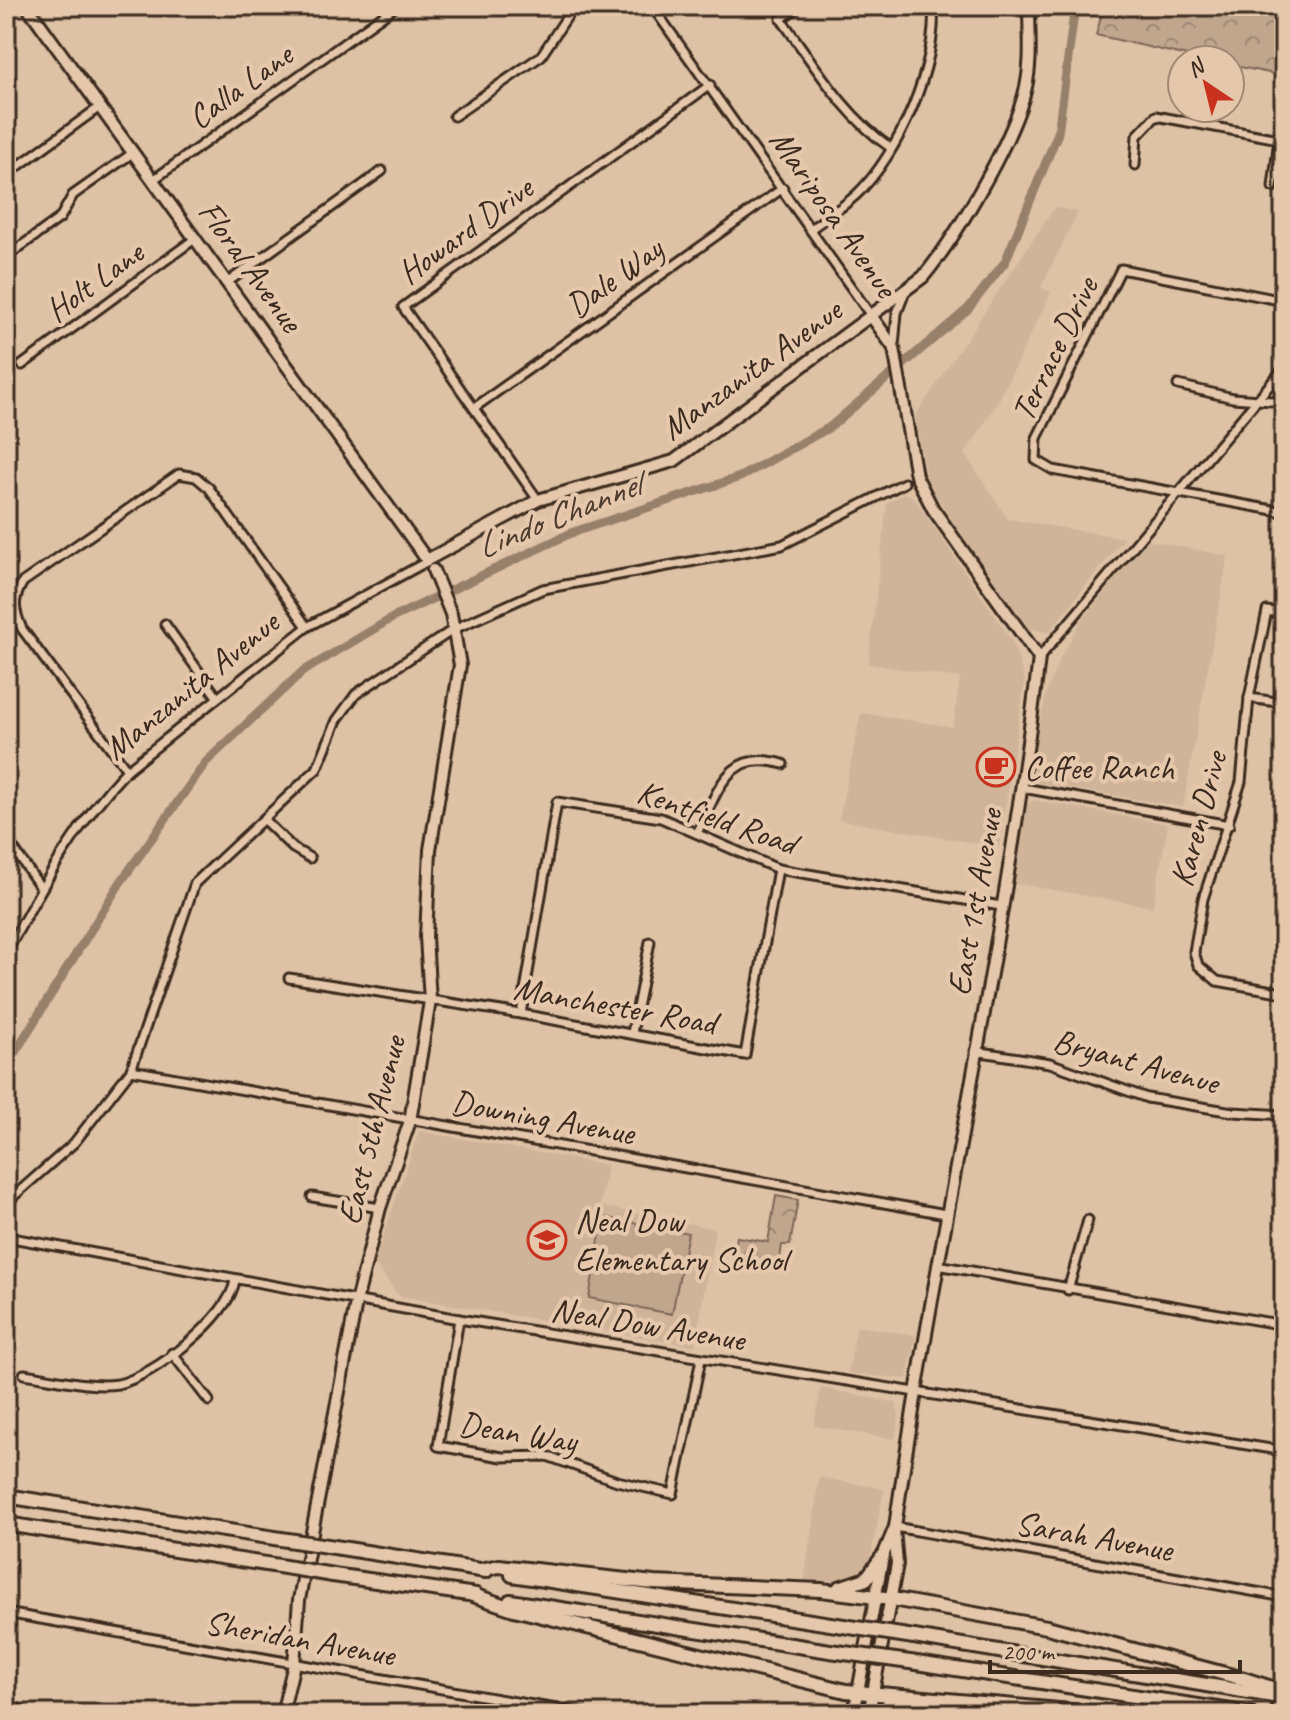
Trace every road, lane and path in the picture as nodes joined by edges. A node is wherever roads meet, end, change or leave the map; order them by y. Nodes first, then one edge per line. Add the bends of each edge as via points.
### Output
1 (27, 6) edge
2 (396, 6) edge
3 (574, 6) edge
4 (652, 6) edge
5 (799, 6) edge
6 (933, 6) edge
7 (1029, 6) edge
8 (710, 85) junction
9 (101, 106) junction
10 (454, 116) dead end
11 (1282, 140) edge
12 (891, 148) junction
13 (134, 152) junction
14 (1135, 165) dead end
15 (382, 171) dead end
16 (6, 175) edge
17 (153, 180) junction
18 (1273, 187) dead end
19 (783, 188) junction
20 (812, 228) junction
21 (196, 238) junction
22 (6, 257) edge
23 (228, 282) junction
24 (906, 291) junction
25 (1284, 301) edge
26 (872, 317) junction
27 (894, 348) junction
28 (22, 365) dead end
29 (1284, 368) edge
30 (1178, 385) dead end
31 (1260, 399) junction
32 (1284, 402) edge
33 (474, 408) junction
34 (904, 483) dead end
35 (1180, 493) junction
36 (538, 500) junction
37 (1284, 512) edge
38 (430, 565) junction
39 (1284, 614) edge
40 (165, 624) dead end
41 (307, 627) junction
42 (454, 629) junction
43 (1039, 658) junction
44 (217, 697) junction
45 (1249, 698) junction
46 (1284, 703) edge
47 (783, 764) dead end
48 (127, 770) junction
49 (1023, 788) junction
50 (264, 820) junction
51 (1229, 825) junction
52 (698, 831) junction
53 (6, 838) edge
54 (310, 858) dead end
55 (778, 869) junction
56 (41, 888) junction
57 (1001, 906) junction
58 (650, 942) dead end
59 (6, 953) edge
60 (289, 978) dead end
61 (1284, 993) edge
62 (430, 1001) junction
63 (521, 1014) junction
64 (632, 1033) junction
65 (975, 1051) junction
66 (131, 1070) junction
67 (1284, 1115) edge
68 (410, 1121) junction
69 (312, 1197) dead end
70 (6, 1203) edge
71 (380, 1208) junction
72 (946, 1214) junction
73 (1088, 1220) dead end
74 (6, 1237) edge
75 (937, 1265) junction
76 (235, 1280) junction
77 (1068, 1290) junction
78 (357, 1298) junction
79 (459, 1319) junction
80 (1284, 1325) edge
81 (172, 1353) junction
82 (701, 1359) junction
83 (24, 1374) dead end
84 (916, 1392) junction
85 (209, 1401) dead end
86 (1284, 1451) edge
87 (6, 1496) edge
88 (6, 1524) edge
89 (894, 1528) junction
90 (883, 1556) junction
91 (480, 1570) junction
92 (821, 1590) junction
93 (470, 1594) junction
94 (874, 1597) junction
95 (1284, 1597) edge
96 (892, 1599) junction
97 (6, 1613) edge
98 (1284, 1661) edge
99 (294, 1664) junction
100 (1243, 1685) junction
101 (858, 1691) junction
102 (874, 1692) junction
103 (1284, 1695) edge
104 (913, 1698) junction
105 (6, 1703) edge
106 (1245, 1713) edge
107 (28, 1714) edge
108 (282, 1714) edge
109 (585, 1714) edge
110 (854, 1714) edge
111 (869, 1714) edge
112 (880, 1714) edge
113 (1104, 1714) edge
114 (1275, 1714) edge

1 - 9 street, Floral Avenue
2 - 17 street, Calla Lane
3 - 10 street via 541,56
4 - 8 street, Mariposa Avenue
5 - 12 street via 781,19 845,106
6 - 12 street via 932,46 922,84
7 - 24 street, Manzanita Avenue via 1029,64 1019,113 954,236
8 - 19 street, Mariposa Avenue
8 - 33 street, Howard Drive via 403,307
9 - 13 street, Floral Avenue
9 - 16 street
11 - 14 street via 1156,116 1137,136
11 - 18 street
12 - 20 street via 858,194
13 - 17 street, Floral Avenue
13 - 22 street via 73,195 60,218
15 - 23 street
17 - 21 street, Floral Avenue
19 - 20 street, Mariposa Avenue
19 - 33 street, Dale Way
20 - 26 street, Mariposa Avenue
21 - 23 street, Floral Avenue
21 - 28 street, Holt Lane
23 - 38 street, Floral Avenue
24 - 26 street, Manzanita Avenue
24 - 27 street via 897,313
25 - 35 street, Terrace Drive via 1121,269 1037,438 1036,460 1053,470
26 - 27 street, Mariposa Avenue
26 - 36 street, Manzanita Avenue via 674,461
27 - 43 street, Mariposa Avenue via 916,476 938,517
29 - 31 street
30 - 31 street
31 - 32 street
31 - 35 street
33 - 36 street, Howard Drive
34 - 42 street via 782,545 543,589
35 - 37 street, Terrace Drive
35 - 43 street
36 - 38 street, Manzanita Avenue
38 - 41 street, Manzanita Avenue
38 - 42 street, East 5th Avenue
39 - 45 street, Karen Drive via 1267,611
40 - 44 street
41 - 44 street, Manzanita Avenue
41 - 48 street via 209,488 196,477 179,474 23,582 14,596 22,629
42 - 50 street via 356,694 337,720 317,769
42 - 62 street, East 5th Avenue via 458,690 427,896
43 - 49 street, East 1st Avenue
44 - 48 street, Manzanita Avenue
45 - 46 street
45 - 51 street, Karen Drive via 1241,782
47 - 52 street via 752,760 733,768
48 - 56 street, Manzanita Avenue via 87,815
49 - 51 street
49 - 57 street, East 1st Avenue
50 - 54 street
50 - 66 street via 190,892
51 - 61 street, Karen Drive via 1198,921 1195,958 1217,981
52 - 55 street, Kentfield Road
52 - 63 street, Kentfield Road via 640,814 557,802
53 - 56 street
55 - 57 street, Kentfield Road
55 - 64 street, Manchester Road via 745,1055
56 - 59 street, Manzanita Avenue
57 - 65 street, East 1st Avenue
58 - 64 street
60 - 62 street, Manchester Road
62 - 63 street, Manchester Road
62 - 68 street, East 5th Avenue
63 - 64 street, Manchester Road
65 - 67 street, Bryant Avenue via 1050,1063 1147,1098
65 - 72 street, East 1st Avenue
66 - 68 street, Downing Avenue
66 - 70 street via 74,1143
68 - 71 street, East 5th Avenue
68 - 72 street, Downing Avenue
69 - 71 street
71 - 78 street, East 5th Avenue
72 - 75 street, East 1st Avenue
73 - 77 street
74 - 76 street, Neal Dow Avenue
75 - 77 street
75 - 84 street, East 1st Avenue
76 - 78 street, Neal Dow Avenue
76 - 81 street via 232,1296 216,1318
77 - 80 street
78 - 79 street, Neal Dow Avenue
78 - 99 street, East 5th Avenue via 299,1600
79 - 82 street, Neal Dow Avenue
79 - 82 street, Dean Way via 438,1446 502,1457 547,1456 673,1494
81 - 83 street via 118,1384
81 - 85 street
82 - 84 street, Neal Dow Avenue
84 - 86 street, Neal Dow Avenue
84 - 89 street, East 1st Avenue
87 - 91 highway, bridge
88 - 93 highway, bridge
89 - 90 street, East 1st Avenue
89 - 95 street, Sarah Avenue
89 - 96 street, East 1st Avenue via 897,1564
90 - 92 highway via 857,1584
90 - 94 street, East 1st Avenue
91 - 92 highway via 499,1566 654,1583
91 - 100 highway, bridge
92 - 94 highway
93 - 101 highway
93 - 106 highway, bridge
94 - 96 highway
94 - 101 street, East 1st Avenue
96 - 100 highway via 1047,1627
96 - 102 street, East 1st Avenue
97 - 99 street, Sheridan Avenue
98 - 114 street
99 - 108 street, East 5th Avenue
99 - 109 street, Sheridan Avenue
100 - 103 highway, bridge
101 - 102 highway
101 - 110 street, East 1st Avenue
102 - 104 highway
102 - 111 street, East 1st Avenue
104 - 112 highway via 894,1702
104 - 113 highway
105 - 107 street

